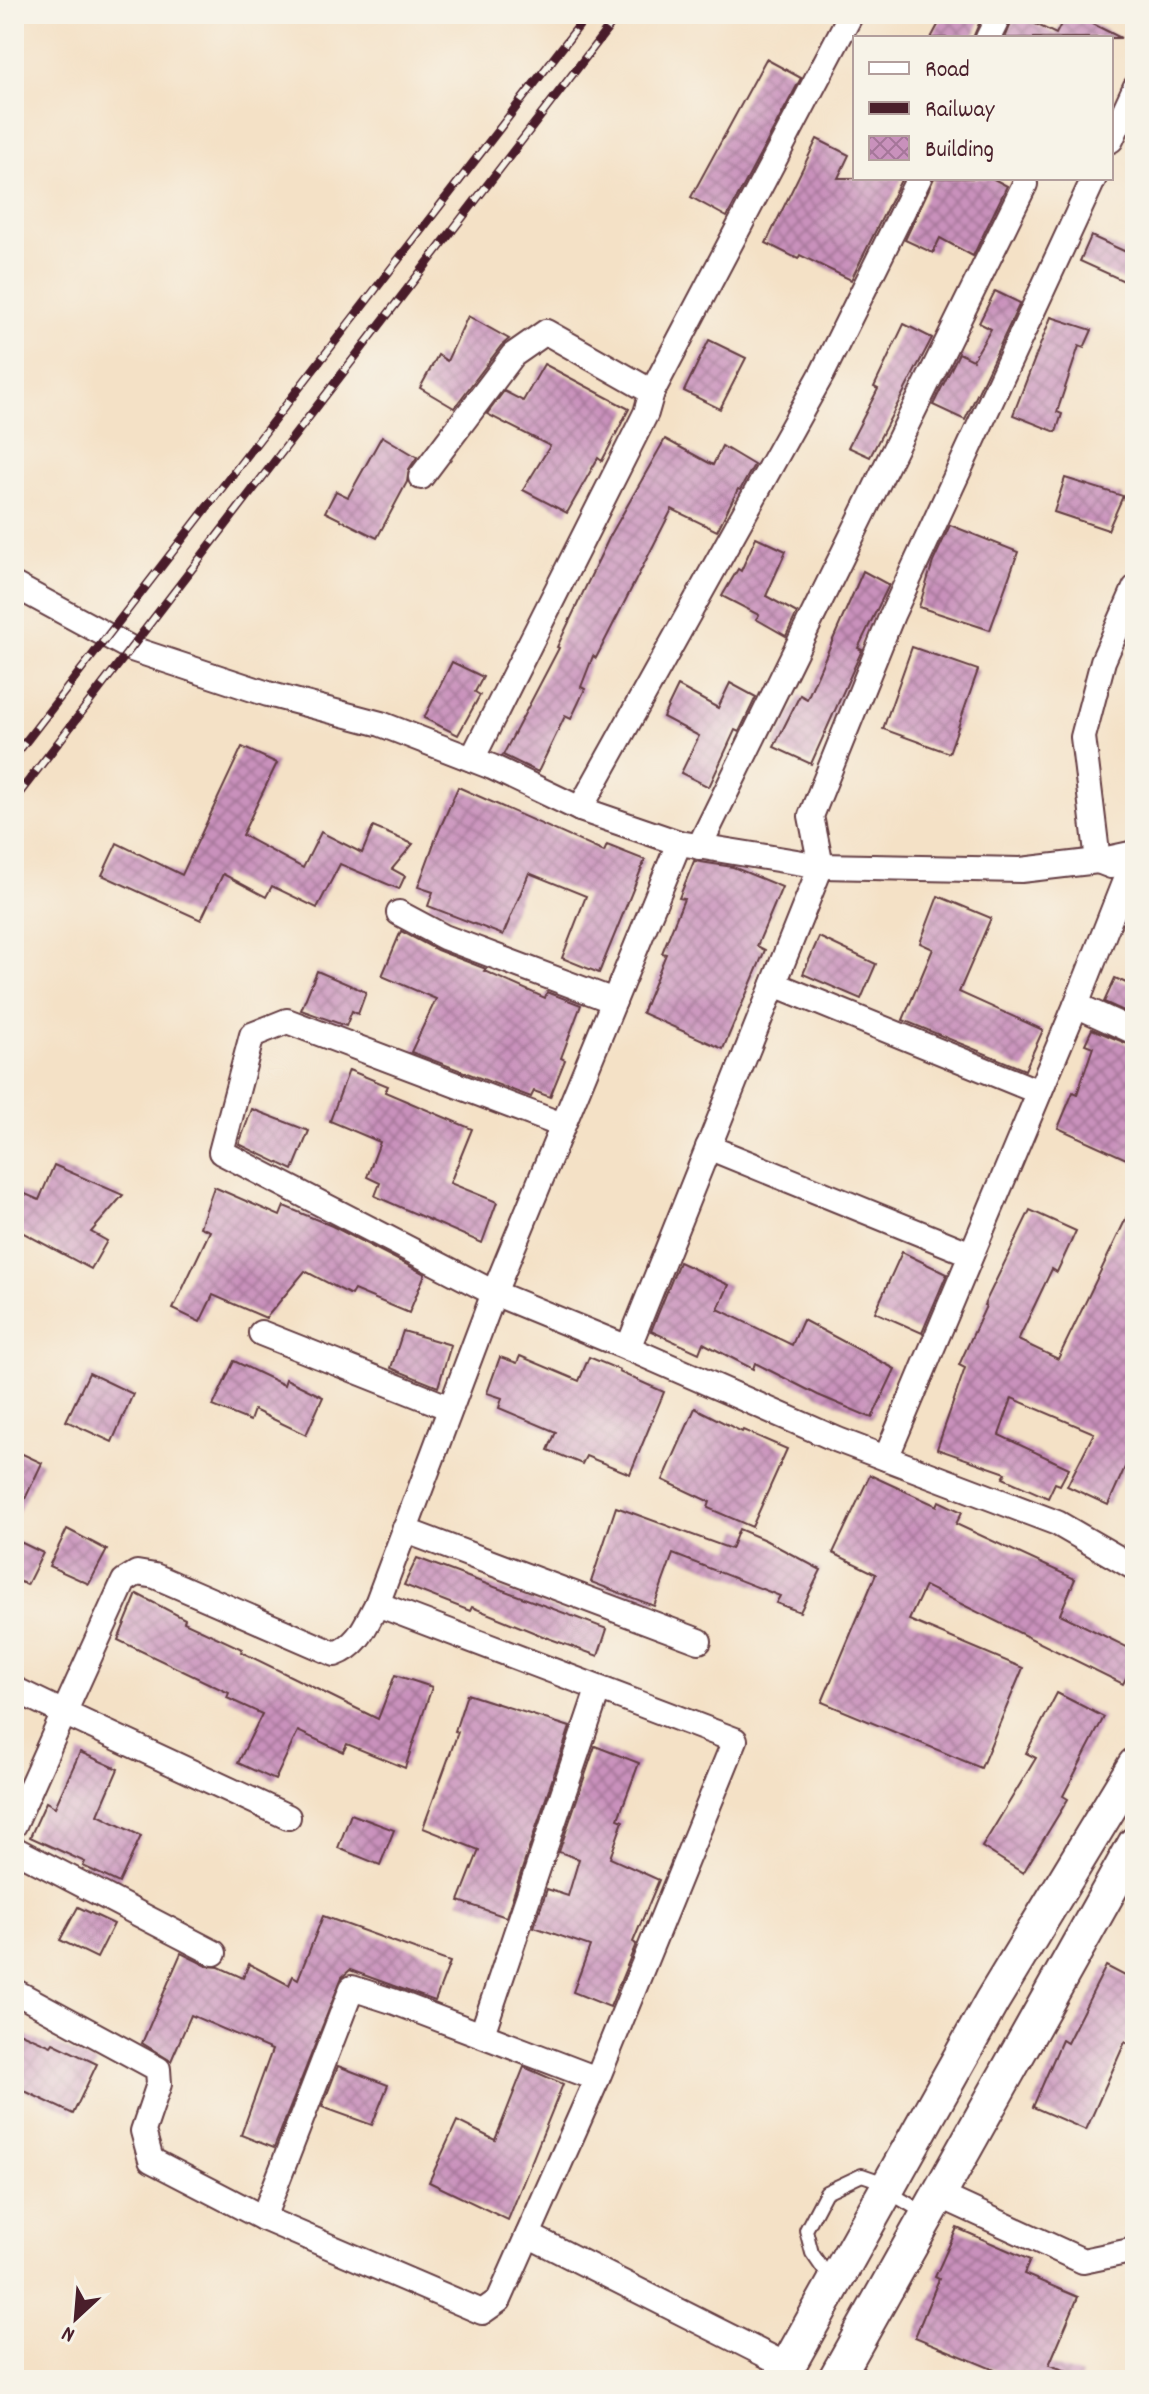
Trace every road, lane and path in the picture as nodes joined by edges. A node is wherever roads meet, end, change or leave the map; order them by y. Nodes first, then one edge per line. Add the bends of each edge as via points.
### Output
1 (851, 14) edge
2 (1000, 14) edge
3 (989, 36) edge
4 (1135, 88) edge
5 (1113, 136) edge
6 (918, 180) edge
7 (1093, 180) edge
8 (1025, 184) dead end
9 (652, 392) junction
10 (421, 477) dead end
11 (14, 585) edge
12 (1135, 588) edge
13 (472, 759) junction
14 (580, 809) junction
15 (689, 845) junction
16 (1098, 861) junction
17 (1132, 861) edge
18 (821, 866) junction
19 (399, 913) dead end
20 (774, 984) junction
21 (614, 1001) junction
22 (1076, 1005) junction
23 (1135, 1032) edge
24 (1039, 1092) junction
25 (562, 1125) junction
26 (708, 1147) junction
27 (971, 1254) junction
28 (494, 1293) junction
29 (261, 1333) dead end
30 (628, 1348) junction
31 (450, 1408) junction
32 (886, 1458) junction
33 (404, 1530) junction
34 (1135, 1568) edge
35 (377, 1604) junction
36 (699, 1641) dead end
37 (14, 1689) edge
38 (598, 1690) junction
39 (64, 1713) junction
40 (1135, 1765) edge
41 (288, 1817) dead end
42 (14, 1825) edge
43 (14, 1849) edge
44 (1131, 1859) edge
45 (214, 1953) dead end
46 (14, 1991) edge
47 (482, 2034) junction
48 (597, 2079) junction
49 (889, 2188) junction
50 (934, 2205) junction
51 (263, 2218) junction
52 (528, 2235) junction
53 (1135, 2250) edge
54 (834, 2284) junction
55 (784, 2373) edge
56 (835, 2380) edge

1 - 9 street
2 - 3 street
4 - 5 street
6 - 14 street via 822,374
7 - 18 street via 892,615 811,816
8 - 15 street
9 - 10 street via 546,332 513,355
9 - 13 street
11 - 13 street via 132,649 381,724
12 - 16 street via 1103,661 1083,737
13 - 14 street
14 - 15 street
15 - 18 street
15 - 21 street
16 - 17 street
16 - 18 street via 1021,870
17 - 22 street
18 - 20 street
19 - 21 street via 444,937
20 - 24 street
20 - 26 street
21 - 25 street
22 - 23 street
22 - 24 street
24 - 27 street
25 - 28 street
25 - 28 street via 287,1021 252,1035 221,1152
26 - 27 street
26 - 30 street
27 - 32 street
28 - 30 street
28 - 31 street
29 - 31 street
30 - 32 street
31 - 33 street
32 - 34 street via 1057,1523
33 - 35 street
33 - 36 street
35 - 38 street
35 - 39 street via 361,1636 335,1654 155,1576 137,1573 124,1581
37 - 39 street
38 - 47 street
38 - 48 street via 735,1740
39 - 41 street
39 - 42 street
40 - 49 main road via 992,2001
43 - 45 street
44 - 50 main road
46 - 51 street via 158,2069 159,2084 143,2131 151,2160
47 - 48 street
47 - 51 street via 352,1988
48 - 52 street
49 - 50 lane
49 - 54 main road
49 - 54 lane via 862,2175 826,2192 806,2230 812,2253
50 - 53 street via 1083,2261
50 - 56 main road
51 - 52 street via 482,2312 499,2300
52 - 55 street
54 - 55 main road

